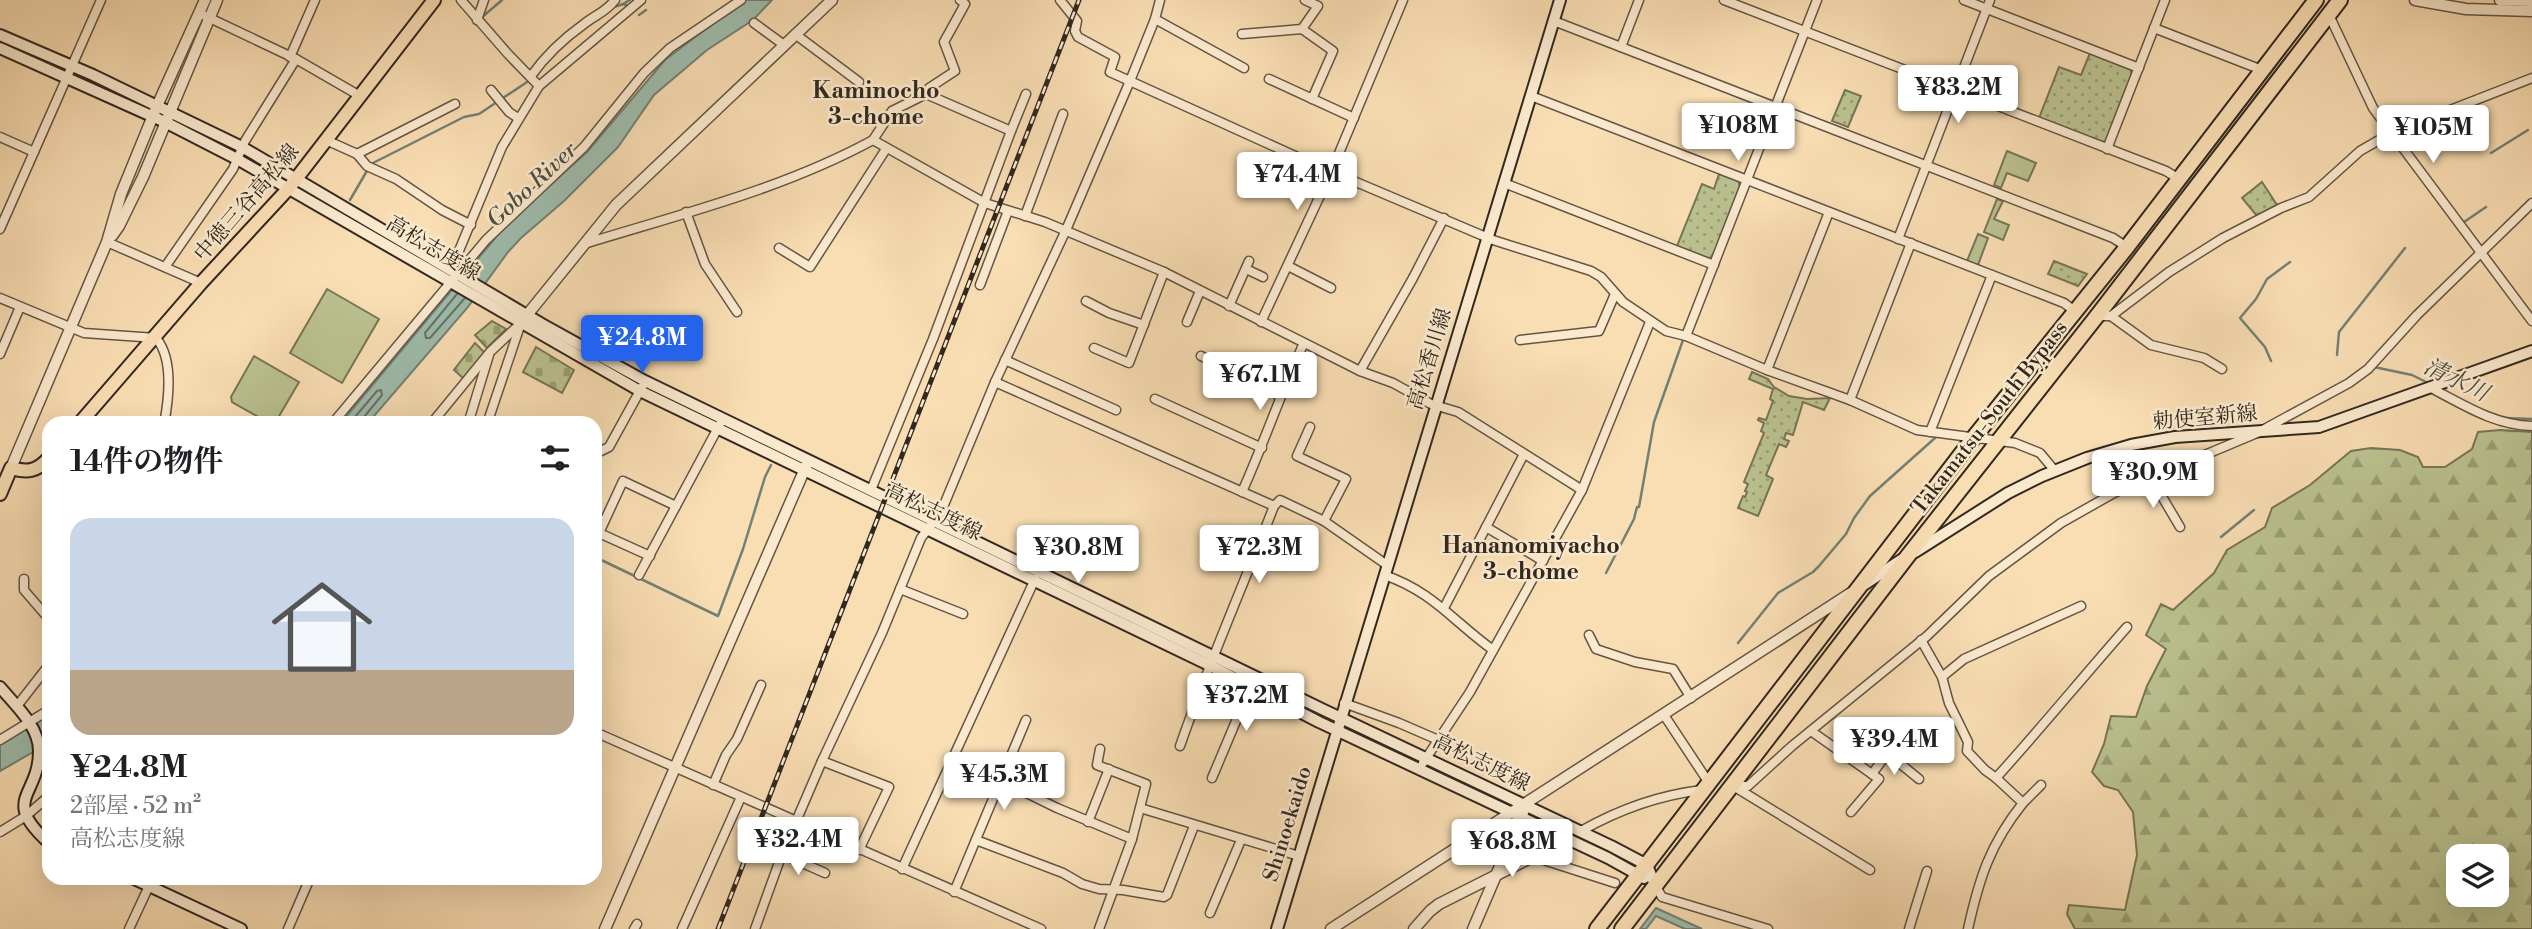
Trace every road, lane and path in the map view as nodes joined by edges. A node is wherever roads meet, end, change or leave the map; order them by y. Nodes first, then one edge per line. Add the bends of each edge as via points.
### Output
1 (100, 0) edge
2 (315, 0) edge
3 (433, 0) edge
4 (461, 0) edge
5 (484, 0) edge
6 (615, 0) edge
7 (641, 0) edge
8 (741, 0) edge
9 (832, 0) edge
10 (1060, 0) edge
11 (1160, 0) edge
12 (1305, 0) edge
13 (1403, 0) edge
14 (1560, 0) edge
15 (1639, 0) edge
16 (1724, 0) edge
17 (1816, 0) edge
18 (1964, 0) edge
19 (2165, 0) edge
20 (2316, 0) edge
21 (2340, 0) edge
22 (2415, 0) edge
23 (2500, 0) edge
24 (210, 1) edge
25 (965, 1) edge
26 (2532, 1) edge
27 (1989, 4) edge
28 (2532, 12) edge
29 (602, 13) junction
30 (204, 15) junction
31 (2329, 15) junction
32 (1155, 19) junction
33 (477, 20) junction
34 (754, 23) dead end
35 (1553, 23) junction
36 (608, 28) junction
37 (2154, 28) junction
38 (1302, 29) junction
39 (1804, 32) junction
40 (795, 34) junction
41 (1242, 34) dead end
42 (0, 35) edge
43 (784, 45) junction
44 (1621, 47) junction
45 (0, 48) edge
46 (293, 58) junction
47 (72, 66) junction
48 (1244, 68) dead end
49 (2139, 68) junction
50 (2262, 70) junction
51 (531, 76) junction
52 (67, 78) junction
53 (2532, 78) edge
54 (1269, 79) dead end
55 (1130, 81) junction
56 (859, 82) dead end
57 (539, 86) junction
58 (491, 90) dead end
59 (1956, 90) junction
60 (926, 94) junction
61 (1026, 94) dead end
62 (359, 96) junction
63 (1531, 96) junction
64 (1312, 99) junction
65 (455, 104) dead end
66 (1776, 106) junction
67 (155, 111) junction
68 (1063, 114) dead end
69 (167, 117) junction
70 (519, 118) junction
71 (1354, 118) junction
72 (1011, 131) junction
73 (2391, 132) junction
74 (0, 137) edge
75 (326, 139) junction
76 (873, 139) junction
77 (242, 147) junction
78 (886, 149) junction
79 (2107, 149) junction
80 (34, 152) junction
81 (357, 154) junction
82 (237, 159) junction
83 (1926, 166) junction
84 (1332, 170) junction
85 (2179, 179) junction
86 (1747, 180) junction
87 (293, 183) junction
88 (1504, 183) junction
89 (985, 203) junction
90 (2532, 203) edge
91 (1008, 211) junction
92 (686, 212) junction
93 (1829, 212) junction
94 (1024, 216) junction
95 (1444, 218) junction
96 (1, 224) edge
97 (471, 225) junction
98 (1066, 230) junction
99 (1488, 238) junction
100 (1898, 239) junction
101 (107, 242) junction
102 (1911, 243) junction
103 (584, 244) junction
104 (2127, 247) junction
105 (779, 248) dead end
106 (2481, 253) junction
107 (1714, 265) junction
108 (1288, 266) junction
109 (164, 267) junction
110 (1164, 272) junction
111 (1992, 275) junction
112 (1263, 277) dead end
113 (455, 278) junction
114 (201, 283) junction
115 (980, 285) dead end
116 (1331, 288) dead end
117 (1200, 291) junction
118 (1615, 294) junction
119 (0, 298) edge
120 (1086, 301) dead end
121 (1229, 306) junction
122 (20, 307) junction
123 (737, 312) dead end
124 (2076, 312) junction
125 (2104, 316) junction
126 (524, 319) junction
127 (1261, 321) junction
128 (2532, 321) edge
129 (1187, 322) dead end
130 (1650, 322) junction
131 (1144, 326) junction
132 (70, 329) junction
133 (1686, 336) junction
134 (156, 338) junction
135 (1534, 339) junction
136 (1520, 340) dead end
137 (1304, 343) junction
138 (1094, 348) dead end
139 (1535, 348) dead end
140 (2532, 351) edge
141 (490, 352) junction
142 (0, 354) edge
143 (1201, 356) dead end
144 (1005, 359) junction
145 (2222, 369) dead end
146 (1767, 370) junction
147 (1360, 371) junction
148 (995, 382) junction
149 (642, 386) junction
150 (2434, 387) junction
151 (1279, 397) junction
152 (1155, 399) dead end
153 (1850, 401) junction
154 (1436, 406) junction
155 (1116, 410) dead end
156 (86, 416) edge
157 (165, 416) edge
158 (339, 416) edge
159 (438, 416) edge
160 (470, 416) edge
161 (490, 416) edge
162 (723, 418) junction
163 (2532, 426) edge
164 (1310, 427) dead end
165 (717, 429) junction
166 (1930, 432) junction
167 (2257, 433) junction
168 (1975, 436) junction
169 (1998, 440) junction
170 (1262, 448) junction
171 (602, 450) edge
172 (1524, 454) junction
173 (809, 461) junction
174 (6, 466) edge
175 (42, 466) edge
176 (2055, 471) junction
177 (804, 472) junction
178 (2151, 478) junction
179 (1582, 490) junction
180 (871, 491) junction
181 (1242, 492) junction
182 (0, 494) edge
183 (676, 506) junction
184 (1274, 506) junction
185 (936, 521) junction
186 (1324, 521) junction
187 (602, 526) edge
188 (1486, 527) junction
189 (2180, 527) dead end
190 (927, 530) junction
191 (602, 534) edge
192 (650, 556) junction
193 (1907, 557) junction
194 (1543, 561) junction
195 (1386, 570) junction
196 (639, 575) dead end
197 (1036, 577) junction
198 (24, 579) dead end
199 (1863, 585) junction
200 (900, 589) junction
201 (2081, 606) dead end
202 (1444, 608) junction
203 (42, 611) edge
204 (964, 614) dead end
205 (2127, 627) dead end
206 (1589, 635) dead end
207 (1921, 640) junction
208 (1493, 650) junction
209 (1211, 660) junction
210 (42, 674) edge
211 (1942, 677) junction
212 (1254, 682) junction
213 (761, 685) dead end
214 (0, 687) edge
215 (1691, 698) junction
216 (1344, 704) junction
217 (17, 706) junction
218 (42, 715) edge
219 (1664, 715) junction
220 (1340, 718) junction
221 (1026, 720) dead end
222 (30, 724) junction
223 (1336, 730) junction
224 (1811, 731) junction
225 (602, 735) edge
226 (0, 740) edge
227 (1436, 740) junction
228 (1897, 740) dead end
229 (1180, 746) dead end
230 (1100, 748) dead end
231 (1887, 753) junction
232 (822, 761) junction
233 (1423, 763) junction
234 (675, 768) junction
235 (1109, 769) junction
236 (1872, 774) junction
237 (1212, 778) dead end
238 (1996, 778) junction
239 (1919, 779) dead end
240 (1002, 780) junction
241 (713, 785) junction
242 (2041, 785) dead end
243 (1707, 786) junction
244 (1733, 786) junction
245 (741, 797) junction
246 (42, 802) edge
247 (2023, 803) junction
248 (1140, 808) junction
249 (1520, 812) junction
250 (1851, 812) dead end
251 (26, 816) junction
252 (797, 821) junction
253 (1088, 822) junction
254 (1194, 826) junction
255 (1581, 831) junction
256 (0, 832) edge
257 (42, 835) edge
258 (1132, 839) junction
259 (1241, 839) junction
260 (1568, 839) junction
261 (976, 840) junction
262 (859, 850) junction
263 (782, 854) junction
264 (1298, 856) junction
265 (1531, 856) junction
266 (902, 869) junction
267 (1644, 870) junction
268 (1870, 870) dead end
269 (1927, 871) dead end
270 (1499, 872) junction
271 (825, 873) dead end
272 (1615, 883) dead end
273 (307, 885) edge
274 (1655, 885) junction
275 (149, 886) joint
276 (1113, 891) junction
277 (954, 892) junction
278 (1210, 914) dead end
279 (757, 928) edge
280 (129, 929) edge
281 (241, 929) edge
282 (288, 929) edge
283 (605, 929) edge
284 (682, 929) edge
285 (1041, 929) edge
286 (1099, 929) edge
287 (1277, 929) edge
288 (1331, 929) edge
289 (1415, 929) edge
290 (1474, 929) edge
291 (1597, 929) edge
292 (1622, 929) edge
293 (1768, 929) edge
294 (1909, 929) edge
295 (1968, 929) edge

1 - 47 street
2 - 46 street
3 - 62 main road, 中徳三谷高松線
4 - 33 street
5 - 33 street
6 - 29 street
7 - 36 street
8 - 113 street via 670,48 644,73 584,147 506,219
9 - 40 street
10 - 55 street via 1077,21 1078,37 1115,57 1110,72
11 - 32 street
12 - 38 street via 1318,6
13 - 71 street
14 - 35 main road, 高松香川線
15 - 44 street
16 - 39 street
17 - 39 street
18 - 27 street
19 - 37 street
20 - 50 highway, Takamatsu-South Bypass
21 - 31 highway, Takamatsu-South Bypass
22 - 28 street via 2466,9
23 - 26 street
24 - 30 street
25 - 60 street via 944,42 955,71
27 - 49 street
27 - 59 street
29 - 36 street
29 - 51 street via 559,43
30 - 46 street
30 - 67 street
30 - 69 street
31 - 73 street via 2373,108
31 - 125 highway, Takamatsu-South Bypass
32 - 48 street
32 - 55 street
33 - 51 street
34 - 43 street
35 - 44 street
35 - 63 main road, 高松香川線
36 - 57 street
37 - 49 street
37 - 50 street
38 - 41 street
38 - 64 street via 1333,51
39 - 59 street
39 - 66 street
40 - 43 street
40 - 56 street
42 - 47 main road, 高松志度線
43 - 103 street via 645,176
44 - 66 street
45 - 52 main road, 高松志度線
46 - 62 street
46 - 77 street
47 - 52 street
47 - 67 main road, 高松志度線
49 - 79 street
50 - 85 highway, Takamatsu-South Bypass
51 - 57 street
52 - 67 main road, 高松志度線
52 - 80 street
53 - 73 street
54 - 64 street
55 - 84 street
55 - 98 street
57 - 70 street
58 - 70 street
59 - 79 street
59 - 83 street
60 - 72 street
60 - 76 street via 892,111
61 - 72 street
62 - 75 main road, 中徳三谷高松線
63 - 86 street
63 - 88 main road, 高松香川線
64 - 71 street
65 - 81 street
66 - 83 street
66 - 86 street
67 - 69 main road, 高松志度線
67 - 101 street
68 - 94 street
69 - 77 main road, 高松志度線
69 - 82 main road, 高松志度線
69 - 101 street via 120,226
70 - 97 street via 502,147
71 - 84 street
72 - 89 street
73 - 106 street
73 - 125 street via 2360,151 2309,197 2206,248
74 - 80 street
75 - 81 street
75 - 87 main road, 中徳三谷高松線
76 - 78 street
76 - 92 street via 837,159
77 - 82 street
77 - 87 main road, 高松志度線
78 - 89 street
78 - 105 street via 810,267
79 - 85 street
80 - 96 street
81 - 97 street via 367,166
82 - 87 main road, 高松志度線
82 - 109 street
83 - 100 street
83 - 104 street
84 - 95 street
84 - 108 street
85 - 104 highway, Takamatsu-South Bypass
86 - 93 street
86 - 107 street
87 - 113 main road, 高松志度線
87 - 114 main road, 中徳三谷高松線
88 - 99 main road, 高松香川線
88 - 107 street
89 - 91 street
89 - 180 street
90 - 106 street
91 - 94 street
91 - 115 street
92 - 103 street
92 - 123 street via 705,264
93 - 100 street
93 - 146 street
94 - 98 street
95 - 99 street
95 - 147 street
97 - 113 street
98 - 110 street
98 - 144 street
99 - 118 street via 1591,271
99 - 154 main road, 高松香川線
100 - 102 street
101 - 109 street
101 - 132 street
102 - 111 street
102 - 153 street
103 - 126 street
104 - 124 highway, Takamatsu-South Bypass
106 - 128 street
106 - 167 street via 2368,369
107 - 133 street
108 - 116 street
108 - 127 street
109 - 114 street
110 - 117 street
110 - 131 street
111 - 124 street
111 - 166 street
112 - 121 street via 1248,265
113 - 126 main road, 高松志度線
113 - 158 street
114 - 134 main road, 中徳三谷高松線
117 - 121 street
117 - 129 street
118 - 130 street
118 - 135 street via 1599,331 1585,328
119 - 122 street
120 - 131 street
121 - 127 street
122 - 132 street
122 - 142 street
124 - 168 highway, Takamatsu-South Bypass
125 - 145 street via 2151,345 2204,358
125 - 169 highway, Takamatsu-South Bypass
126 - 141 street
126 - 149 main road, 高松志度線
126 - 161 street
127 - 137 street
130 - 133 street
130 - 179 street
131 - 138 street via 1129,363
132 - 134 street
132 - 174 street
133 - 146 street
134 - 156 main road, 中徳三谷高松線
134 - 157 street via 166,357
135 - 136 street
135 - 139 street
137 - 147 street
137 - 151 street
140 - 150 main road, 勅使室新線
141 - 159 street
141 - 160 street
143 - 151 street
144 - 148 street
144 - 155 street
146 - 153 street
147 - 154 street
148 - 181 street
148 - 185 street
149 - 162 main road, 高松志度線
149 - 165 main road, 高松志度線
149 - 171 street via 609,447
150 - 163 street via 2486,417
150 - 167 main road, 勅使室新線 via 2319,427
151 - 170 street
152 - 170 street
153 - 166 street
154 - 172 street via 1458,412
154 - 195 main road, 高松香川線
162 - 165 street
162 - 173 main road, 高松志度線
164 - 186 street via 1297,456 1346,479
165 - 177 main road, 高松志度線
165 - 183 street
166 - 168 street
167 - 176 main road, 勅使室新線 via 2150,441
167 - 178 street
168 - 169 street
168 - 199 highway, Takamatsu-South Bypass
169 - 176 street via 2040,453
169 - 193 highway, Takamatsu-South Bypass
170 - 181 street
172 - 179 street
172 - 188 street
173 - 177 street
173 - 180 main road, 高松志度線
174 - 175 main road via 24,472
174 - 182 main road
176 - 193 main road, 勅使室新線 via 2008,493
177 - 190 main road, 高松志度線
177 - 234 street
178 - 189 street
178 - 207 street via 2093,502 2061,523 1989,576
179 - 194 street
180 - 185 main road, 高松志度線
181 - 184 street
183 - 187 street via 623,481
183 - 192 street
184 - 186 street via 1280,500
184 - 209 street
185 - 190 street
185 - 197 main road, 高松志度線
186 - 195 street
188 - 194 street
188 - 202 street
190 - 197 main road, 高松志度線
190 - 200 street
191 - 192 street
192 - 196 street
193 - 199 main road, 勅使室新線
193 - 244 highway, Takamatsu-South Bypass
194 - 208 street
195 - 202 street
195 - 216 main road, 高松香川線
197 - 209 main road, 高松志度線
197 - 266 street
198 - 203 street via 24,590
199 - 215 street
199 - 243 highway, Takamatsu-South Bypass
200 - 204 street
200 - 232 street
201 - 211 street via 1964,659
202 - 208 street
205 - 238 street
206 - 215 street via 1596,649 1673,669
207 - 211 street
207 - 224 street
208 - 227 street
209 - 212 main road, 高松志度線
209 - 229 street
210 - 217 street
211 - 238 street via 1968,742 1967,751
212 - 220 main road, 高松志度線
212 - 223 main road, 高松志度線
212 - 237 street
213 - 241 street
214 - 217 main road
215 - 219 street
216 - 220 main road, 高松香川線
216 - 227 street
217 - 222 main road
218 - 222 street
219 - 243 street
219 - 249 street
220 - 223 main road, 高松香川線
220 - 233 main road, 高松志度線
221 - 240 street
222 - 226 street
222 - 251 main road via 38,747 23,802
223 - 233 main road, 高松志度線
223 - 264 main road, Shinoekaido
224 - 236 street
224 - 244 street via 1748,786
225 - 234 street
227 - 233 street
228 - 231 street
230 - 235 street via 1097,765
231 - 236 street
231 - 239 street
232 - 252 street
232 - 262 street via 889,786
233 - 249 main road, 高松志度線
234 - 241 street
234 - 283 street
235 - 248 street via 1146,784
235 - 253 street
236 - 250 street via 1879,779
238 - 247 street
240 - 253 street
240 - 261 street
241 - 245 street
242 - 247 street
243 - 255 street via 1644,803
243 - 267 highway, Takamatsu-South Bypass
244 - 268 street
244 - 274 highway, Takamatsu-South Bypass
245 - 252 street
245 - 284 street
246 - 251 street
247 - 295 street via 1983,869
248 - 254 street
248 - 258 street
249 - 255 main road, 高松志度線
249 - 260 main road, 高松志度線
249 - 270 street
249 - 288 street
251 - 256 street
251 - 257 main road
252 - 262 street
252 - 263 street
253 - 258 street
254 - 259 street
254 - 276 street via 1167,895
255 - 267 main road, 高松志度線
258 - 276 street
259 - 264 street
259 - 278 street
260 - 265 street
260 - 267 main road, 高松志度線
261 - 276 street via 1082,884
261 - 277 street
262 - 266 street
263 - 271 street
263 - 279 street
264 - 287 main road, Shinoekaido
265 - 270 street
265 - 272 street
266 - 277 street
267 - 274 main road, 高松志度線
267 - 291 highway, Takamatsu-South Bypass
269 - 294 street
270 - 289 street via 1440,904
270 - 290 street
273 - 282 street
274 - 292 highway, Takamatsu-South Bypass
274 - 293 street via 1662,897
275 - 280 street
275 - 281 main road
276 - 286 street
277 - 285 street

